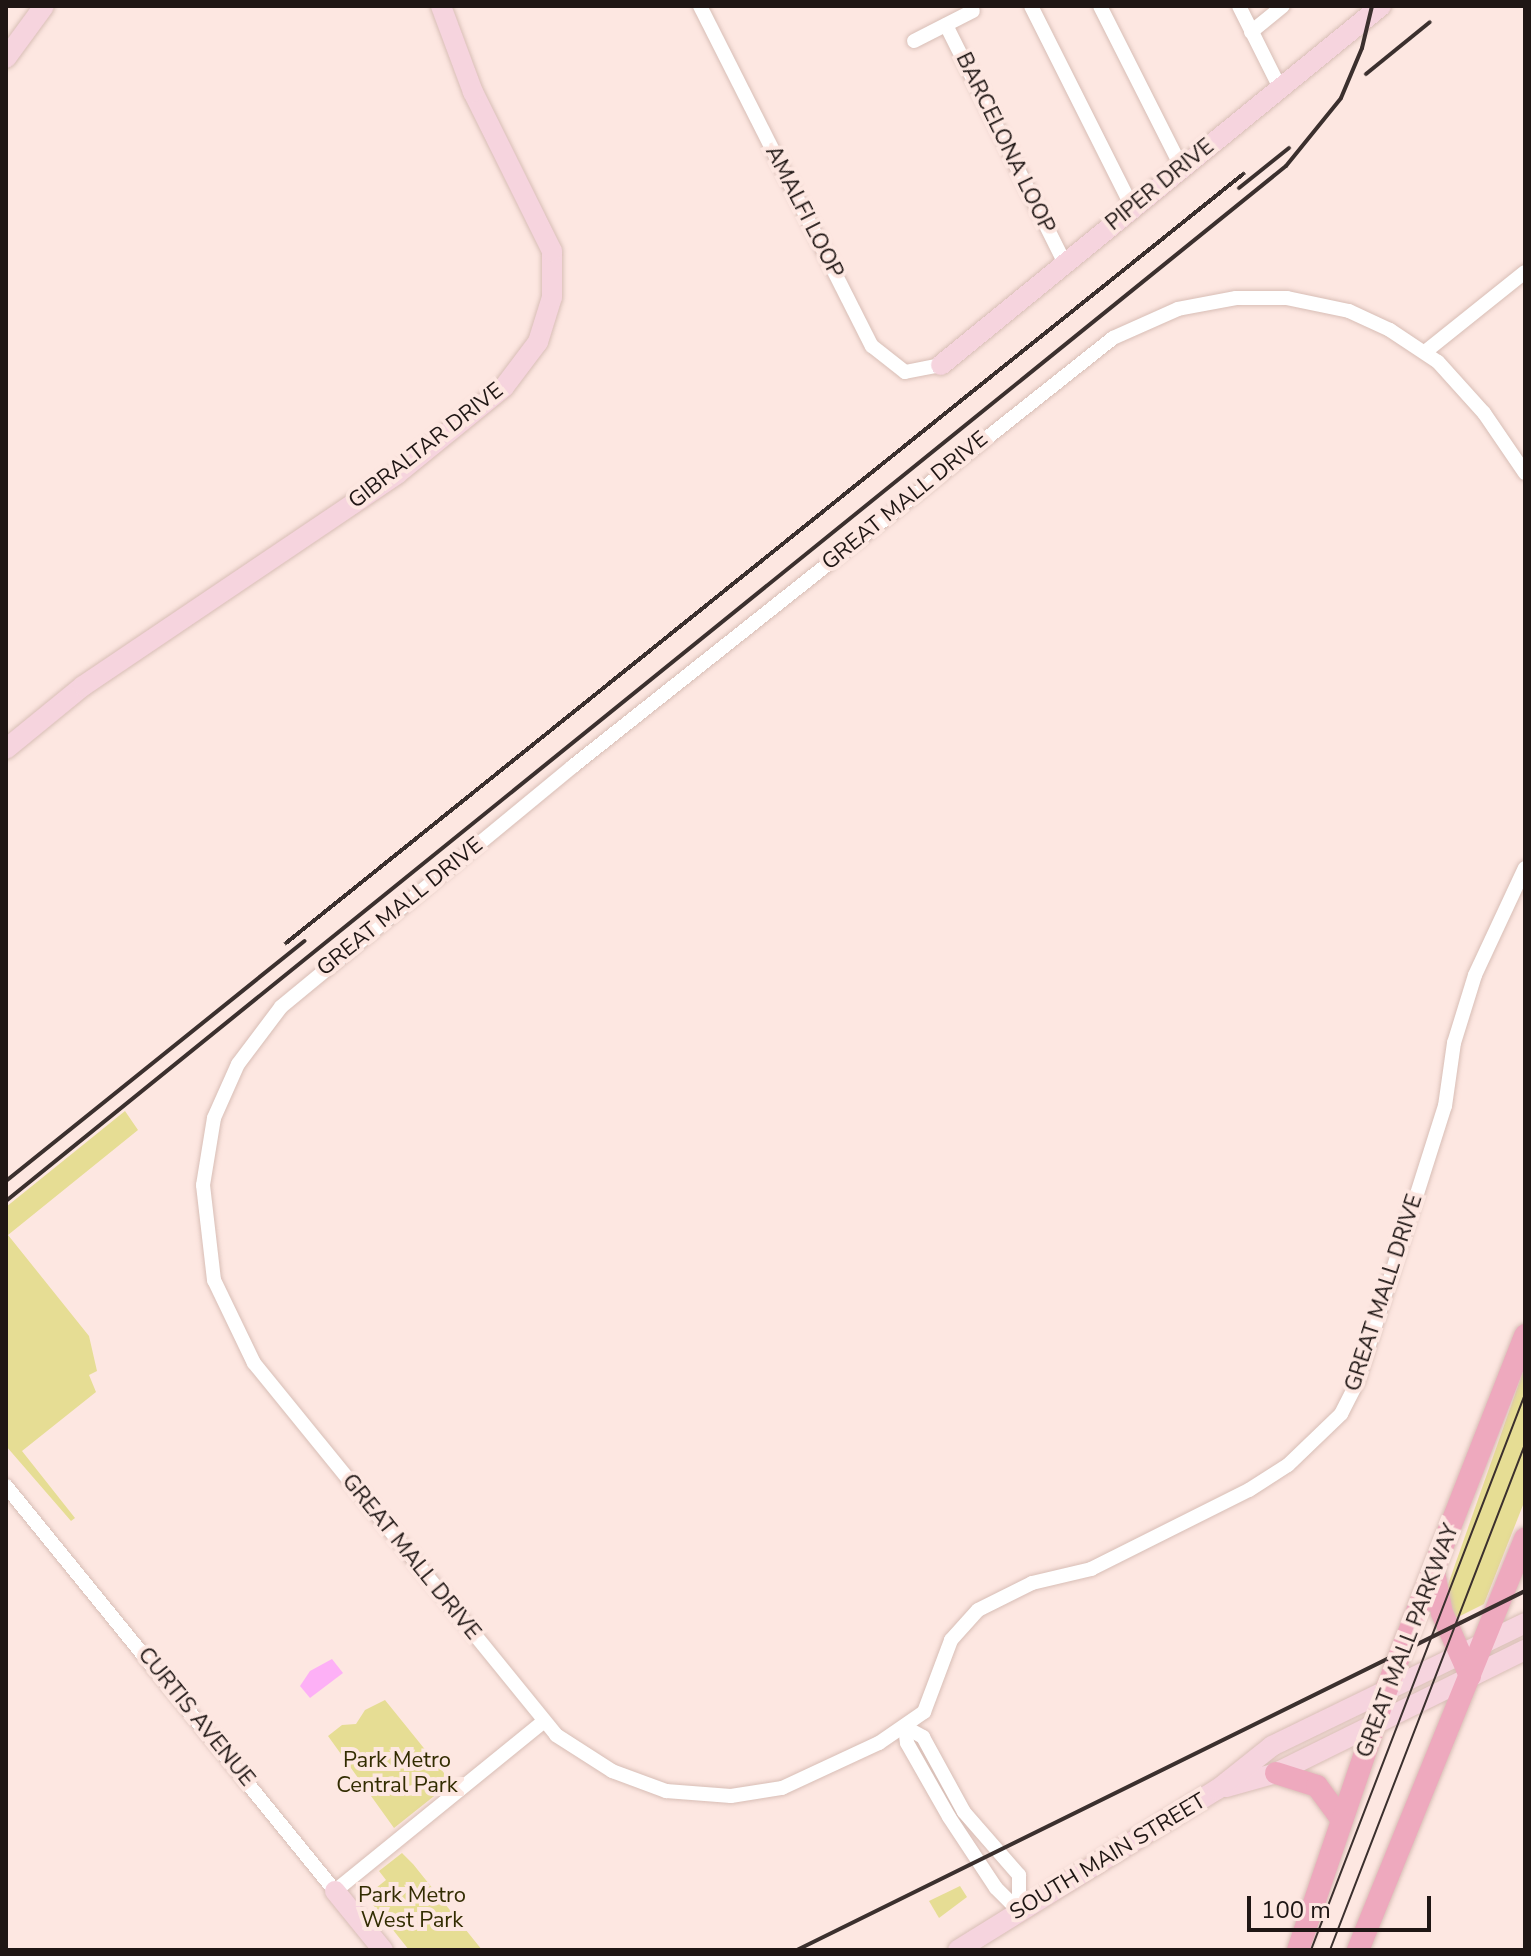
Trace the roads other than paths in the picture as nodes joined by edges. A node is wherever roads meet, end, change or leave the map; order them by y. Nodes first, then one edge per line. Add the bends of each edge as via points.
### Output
1 (44, 6) edge
2 (441, 6) edge
3 (700, 6) edge
4 (1031, 6) edge
5 (1100, 6) edge
6 (1239, 6) edge
7 (1283, 6) edge
8 (1381, 6) edge
9 (975, 8) edge
10 (946, 25) junction
11 (1251, 32) junction
12 (914, 41) dead end
13 (6, 58) edge
14 (1280, 88) junction
15 (1182, 168) junction
16 (1132, 207) junction
17 (1064, 262) junction
18 (1525, 272) edge
19 (1425, 352) junction
20 (941, 365) joint
21 (1525, 473) edge
22 (6, 749) edge
23 (1525, 868) edge
24 (1525, 1335) edge
25 (6, 1486) edge
26 (1525, 1539) edge
27 (1434, 1571) junction
28 (1525, 1623) edge
29 (1485, 1639) junction
30 (1525, 1650) edge
31 (1459, 1652) junction
32 (1470, 1676) junction
33 (1387, 1688) junction
34 (543, 1722) junction
35 (1376, 1724) junction
36 (905, 1727) junction
37 (1276, 1773) junction
38 (1218, 1789) junction
39 (1342, 1820) junction
40 (335, 1891) junction
41 (1019, 1911) junction
42 (383, 1950) edge
43 (958, 1950) edge
44 (1298, 1950) edge
45 (1358, 1950) edge

1 - 13 street
2 - 22 street, GIBRALTAR DRIVE via 473,92 552,251 552,297 538,342 504,387 397,474 83,686
3 - 20 street, AMALFI LOOP via 872,346 905,372
4 - 16 street
5 - 15 street
6 - 11 street
7 - 11 street
8 - 14 street, PIPER DRIVE
9 - 10 street
10 - 12 street
10 - 17 street, BARCELONA LOOP
11 - 14 street
14 - 15 street, PIPER DRIVE
15 - 16 street, PIPER DRIVE
16 - 17 street, PIPER DRIVE
17 - 20 street, PIPER DRIVE
18 - 19 street
19 - 21 street, GREAT MALL DRIVE via 1484,413
19 - 34 street, GREAT MALL DRIVE via 1349,311 1269,297 1188,306 1113,338 359,939 281,1007 238,1064 214,1118 203,1185 210,1264 235,1333 264,1377
23 - 36 street, GREAT MALL DRIVE via 1475,975 1457,1033 1445,1106 1357,1383 1341,1414 1296,1458 1249,1490 1091,1569 1032,1583 978,1610 951,1640 928,1708
24 - 27 main road, GREAT MALL PARKWAY
25 - 40 street, CURTIS AVENUE
26 - 29 main road
27 - 31 main road via 1442,1613
27 - 33 main road, GREAT MALL PARKWAY
28 - 29 street, SOUTH MAIN STREET
29 - 31 street, SOUTH MAIN STREET
29 - 32 main road
30 - 32 street, SOUTH MAIN STREET
31 - 32 main road
31 - 33 street, SOUTH MAIN STREET
32 - 35 street, SOUTH MAIN STREET
32 - 45 main road
33 - 35 main road, GREAT MALL PARKWAY
33 - 38 street, SOUTH MAIN STREET via 1272,1746
34 - 36 street, GREAT MALL DRIVE via 593,1761 631,1780 717,1796 798,1783
34 - 40 street
35 - 37 street, SOUTH MAIN STREET
35 - 39 main road, GREAT MALL PARKWAY
36 - 41 street via 907,1743 949,1817 996,1888
36 - 41 street via 923,1737 964,1812 1019,1875
37 - 38 street, SOUTH MAIN STREET
37 - 39 main road via 1317,1786
38 - 41 street, SOUTH MAIN STREET
39 - 44 main road, GREAT MALL PARKWAY
40 - 42 street, CURTIS AVENUE
41 - 43 street, SOUTH MAIN STREET

